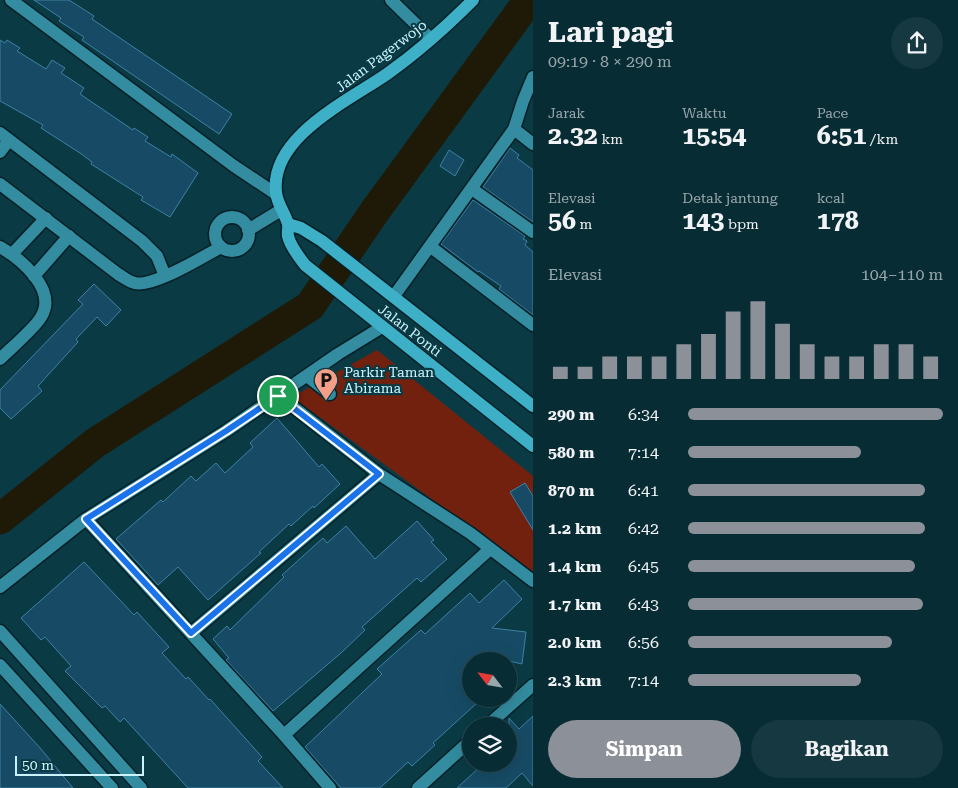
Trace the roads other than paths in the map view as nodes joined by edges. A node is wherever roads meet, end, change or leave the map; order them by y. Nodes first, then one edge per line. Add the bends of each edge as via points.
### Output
1 (11, 0) edge
2 (391, 0) edge
3 (474, 0) edge
4 (431, 39) junction
5 (533, 77) edge
6 (327, 113) joint
7 (514, 129) junction
8 (4, 136) edge
9 (533, 144) edge
10 (0, 152) edge
11 (0, 184) edge
12 (472, 189) junction
13 (276, 194) junction
14 (281, 210) junction
15 (46, 218) junction
16 (288, 224) junction
17 (248, 230) junction
18 (533, 232) edge
19 (69, 236) junction
20 (0, 247) edge
21 (221, 247) junction
22 (431, 247) junction
23 (12, 254) junction
24 (34, 276) junction
25 (165, 276) junction
26 (394, 296) junction
27 (533, 325) edge
28 (382, 327) junction
29 (0, 359) edge
30 (307, 376) junction
31 (330, 394) dead end
32 (278, 396) junction
33 (533, 406) edge
34 (533, 446) edge
35 (379, 474) junction
36 (86, 519) junction
37 (490, 549) junction
38 (533, 580) edge
39 (0, 586) edge
40 (0, 630) edge
41 (191, 633) junction
42 (0, 665) edge
43 (533, 685) edge
44 (497, 717) edge
45 (284, 735) junction
46 (462, 748) edge
47 (112, 788) edge
48 (142, 788) edge
49 (330, 788) edge
50 (418, 788) edge

1 - 13 street
2 - 4 street
3 - 4 main road, Jalan Pagerwojo
4 - 6 main road, Jalan Pagerwojo via 388,73
5 - 7 street
6 - 13 main road, Jalan Ponti via 300,136 283,157 276,175
7 - 9 street
7 - 12 street
8 - 10 street
8 - 25 street via 142,241 157,256
11 - 15 street
12 - 18 street
12 - 22 street
13 - 14 main road, Jalan Ponti
14 - 16 main road, Jalan Ponti
14 - 17 street
15 - 19 street
15 - 23 street
16 - 26 main road, Jalan Ponti via 322,241
16 - 28 main road, Jalan Ponti via 288,237 305,265
17 - 21 street via 248,238 240,249 233,251
17 - 21 street via 240,219 226,218 215,232
19 - 24 street
19 - 25 street via 135,284
20 - 23 street
21 - 25 street
22 - 26 street
22 - 27 street
23 - 24 street
24 - 29 street via 43,290 45,305 41,318
26 - 33 main road, Jalan Ponti
28 - 30 street
28 - 34 main road, Jalan Ponti
30 - 31 street
30 - 32 street
32 - 35 street
32 - 36 street
35 - 37 street
35 - 41 street
36 - 39 street
36 - 41 street
37 - 38 street
37 - 45 street
40 - 48 street
41 - 45 street
42 - 47 street
43 - 44 street
45 - 49 street
46 - 50 street

